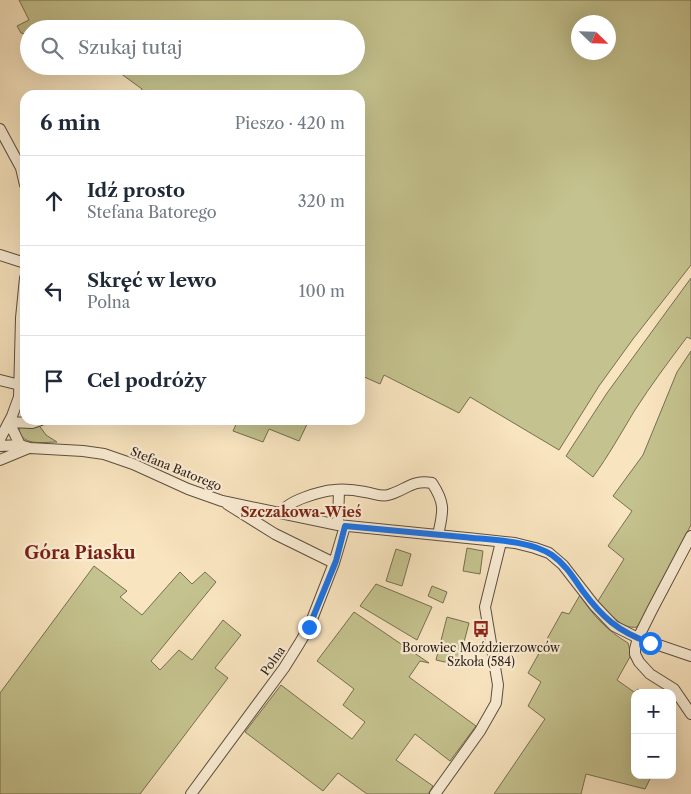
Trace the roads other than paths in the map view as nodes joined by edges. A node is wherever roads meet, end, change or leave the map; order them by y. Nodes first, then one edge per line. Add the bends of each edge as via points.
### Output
1 (0, 129) edge
2 (20, 166) edge
3 (0, 255) edge
4 (20, 261) edge
5 (0, 380) edge
6 (20, 385) joint
7 (9, 422) junction
8 (20, 422) edge
9 (0, 439) edge
10 (0, 446) edge
11 (25, 447) junction
12 (2, 456) edge
13 (339, 490) junction
14 (222, 501) junction
15 (282, 512) junction
16 (341, 525) junction
17 (438, 535) junction
18 (691, 536) edge
19 (501, 542) junction
20 (334, 563) junction
21 (638, 638) junction
22 (691, 656) edge
23 (691, 714) edge
24 (191, 794) edge
25 (435, 794) edge

1 - 2 street
3 - 4 street
5 - 6 street
6 - 7 street
7 - 8 street
7 - 9 street
7 - 11 street
10 - 11 street, Stefana Batorego
11 - 12 street, Stefana Batorego
11 - 14 street, Stefana Batorego via 104,454
13 - 15 street via 301,500 285,507
13 - 16 street, Polna
13 - 17 street via 381,496 412,484 432,483 443,510
14 - 15 street, Stefana Batorego
14 - 20 street via 275,534
15 - 16 street, Stefana Batorego
16 - 17 street, Stefana Batorego
16 - 20 street, Polna
17 - 19 street, Stefana Batorego
18 - 21 street
19 - 21 street, Stefana Batorego via 527,546 554,556 607,619
19 - 25 street via 485,607 498,685 496,703
20 - 24 street, Polna via 309,627 294,652
21 - 22 street, Stefana Batorego
21 - 23 street via 634,649 639,662 650,674 674,689

